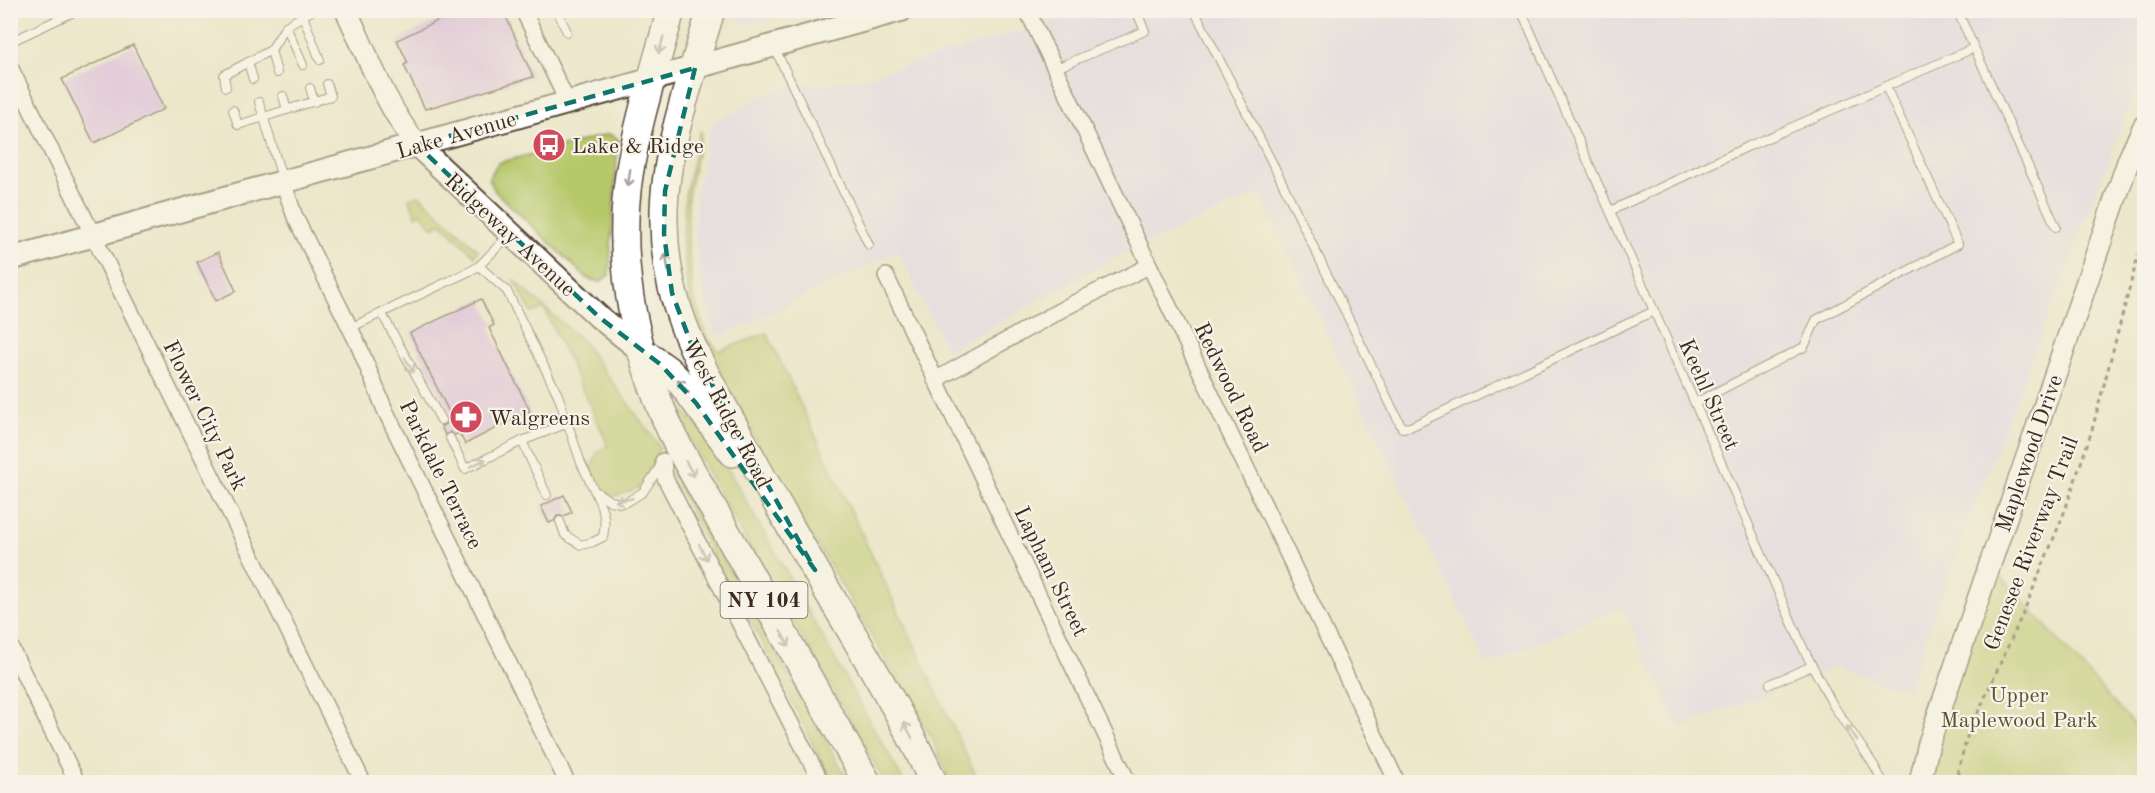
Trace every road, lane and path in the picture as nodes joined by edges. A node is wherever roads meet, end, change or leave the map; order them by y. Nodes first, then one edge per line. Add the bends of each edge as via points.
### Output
1 (78, 10) edge
2 (313, 10) edge
3 (346, 10) edge
4 (523, 10) edge
5 (557, 10) edge
6 (671, 10) edge
7 (711, 10) edge
8 (901, 10) edge
9 (1027, 10) edge
10 (1136, 10) edge
11 (1194, 10) edge
12 (1521, 10) edge
13 (1957, 10) edge
14 (303, 16) junction
15 (286, 26) junction
16 (567, 32) dead end
17 (10, 42) edge
18 (773, 46) junction
19 (1974, 48) junction
20 (271, 50) junction
21 (320, 60) dead end
22 (248, 62) junction
23 (303, 65) dead end
24 (10, 67) edge
25 (695, 68) junction
26 (1054, 69) junction
27 (277, 73) dead end
28 (253, 79) dead end
29 (651, 80) junction
30 (327, 84) dead end
31 (226, 87) dead end
32 (1886, 87) junction
33 (310, 88) dead end
34 (283, 96) dead end
35 (259, 102) dead end
36 (314, 102) junction
37 (568, 103) junction
38 (233, 110) dead end
39 (287, 110) junction
40 (264, 117) junction
41 (2145, 126) edge
42 (417, 145) junction
43 (284, 182) junction
44 (1610, 211) junction
45 (2056, 227) dead end
46 (511, 234) junction
47 (93, 236) junction
48 (2145, 242) edge
49 (869, 244) dead end
50 (10, 260) edge
51 (479, 266) junction
52 (1149, 266) junction
53 (886, 276) dead end
54 (1654, 311) junction
55 (382, 314) junction
56 (350, 328) junction
57 (640, 350) junction
58 (935, 380) junction
59 (1695, 403) junction
60 (663, 417) junction
61 (441, 420) dead end
62 (568, 423) junction
63 (450, 438) dead end
64 (522, 441) junction
65 (663, 461) junction
66 (594, 490) junction
67 (547, 495) dead end
68 (560, 521) dead end
69 (815, 570) junction
70 (10, 646) edge
71 (1812, 666) junction
72 (1770, 684) dead end
73 (1957, 771) junction
74 (77, 783) edge
75 (363, 783) edge
76 (567, 783) edge
77 (821, 783) edge
78 (867, 783) edge
79 (933, 783) edge
80 (1128, 783) edge
81 (1396, 783) edge
82 (1883, 783) edge
83 (1920, 783) edge
84 (1955, 783) edge
85 (1967, 783) edge

1 - 17 lane
2 - 14 lane
3 - 42 street, Ridgeway Avenue via 393,109
4 - 37 street
5 - 16 lane
6 -> 29 highway, NY 104
7 - 25 highway, West Ridge Road / NY 104
8 - 18 main road, Lake Avenue
9 - 26 street, Redwood Road
10 - 26 lane via 1145,31
11 - 54 lane via 1402,428
12 - 44 lane, Keehl Street
13 - 19 lane
14 - 15 lane
14 - 21 lane
15 - 20 lane
15 - 23 lane
18 - 25 main road, Lake Avenue
18 - 49 lane
19 - 32 lane
19 - 45 lane
20 - 22 lane
20 - 27 lane
22 - 28 lane
22 - 31 lane via 224,75
24 - 47 street, Flower City Park
25 - 29 main road, Lake Avenue
69 -> 25 highway, West Ridge Road / NY 104 via 695,354 672,292 664,234 665,191 672,148
26 - 52 street, Redwood Road
29 - 37 main road, Lake Avenue
29 -> 57 highway, NY 104 via 634,147 625,218 627,279
30 - 36 lane via 331,96
32 - 44 lane
32 - 59 lane via 1958,244 1816,320 1804,347
33 - 36 lane
34 - 39 lane
35 - 40 lane
36 - 39 lane
37 - 42 main road, Lake Avenue
38 - 40 lane via 238,125
39 - 40 lane
40 - 43 lane
41 - 83 street, Maplewood Drive via 2129,159 1938,716
42 - 43 main road, Lake Avenue
42 - 46 main road, Ridgeway Avenue
43 - 47 main road, Lake Avenue
43 - 56 street, Parkdale Terrace via 295,217
44 - 54 lane, Keehl Street
46 - 51 lane
46 - 57 main road, Ridgeway Avenue
47 - 50 main road, Lake Avenue
47 - 75 street, Flower City Park
48 - 73 path, Genesee Riverway Trail via 2092,430 2064,513 1967,737
51 - 55 lane
51 - 62 lane via 507,291
52 - 58 street via 1060,310
52 - 81 street, Redwood Road
53 - 58 street, Lapham Street
54 - 59 lane, Keehl Street
55 - 56 lane
55 -> 61 lane
56 - 76 street, Parkdale Terrace via 385,410
57 - 60 highway, NY 104
69 -> 57 highway via 682,384
58 - 80 street, Lapham Street
59 - 71 lane, Keehl Street
60 - 65 highway
60 -> 78 highway, NY 104
62 - 64 lane
62 - 66 lane
63 -> 64 lane via 465,469
64 - 67 lane
65 -> 66 lane via 649,485 633,499 615,503
65 -> 77 street via 665,478
66 - 68 lane via 604,512 603,537 581,545 565,535
79 -> 69 highway, West Ridge Road / NY 104 via 895,706
70 - 74 street
71 - 72 lane
82 -> 71 lane, Keehl Street
73 - 84 path, Genesee Riverway Trail
73 - 85 path

